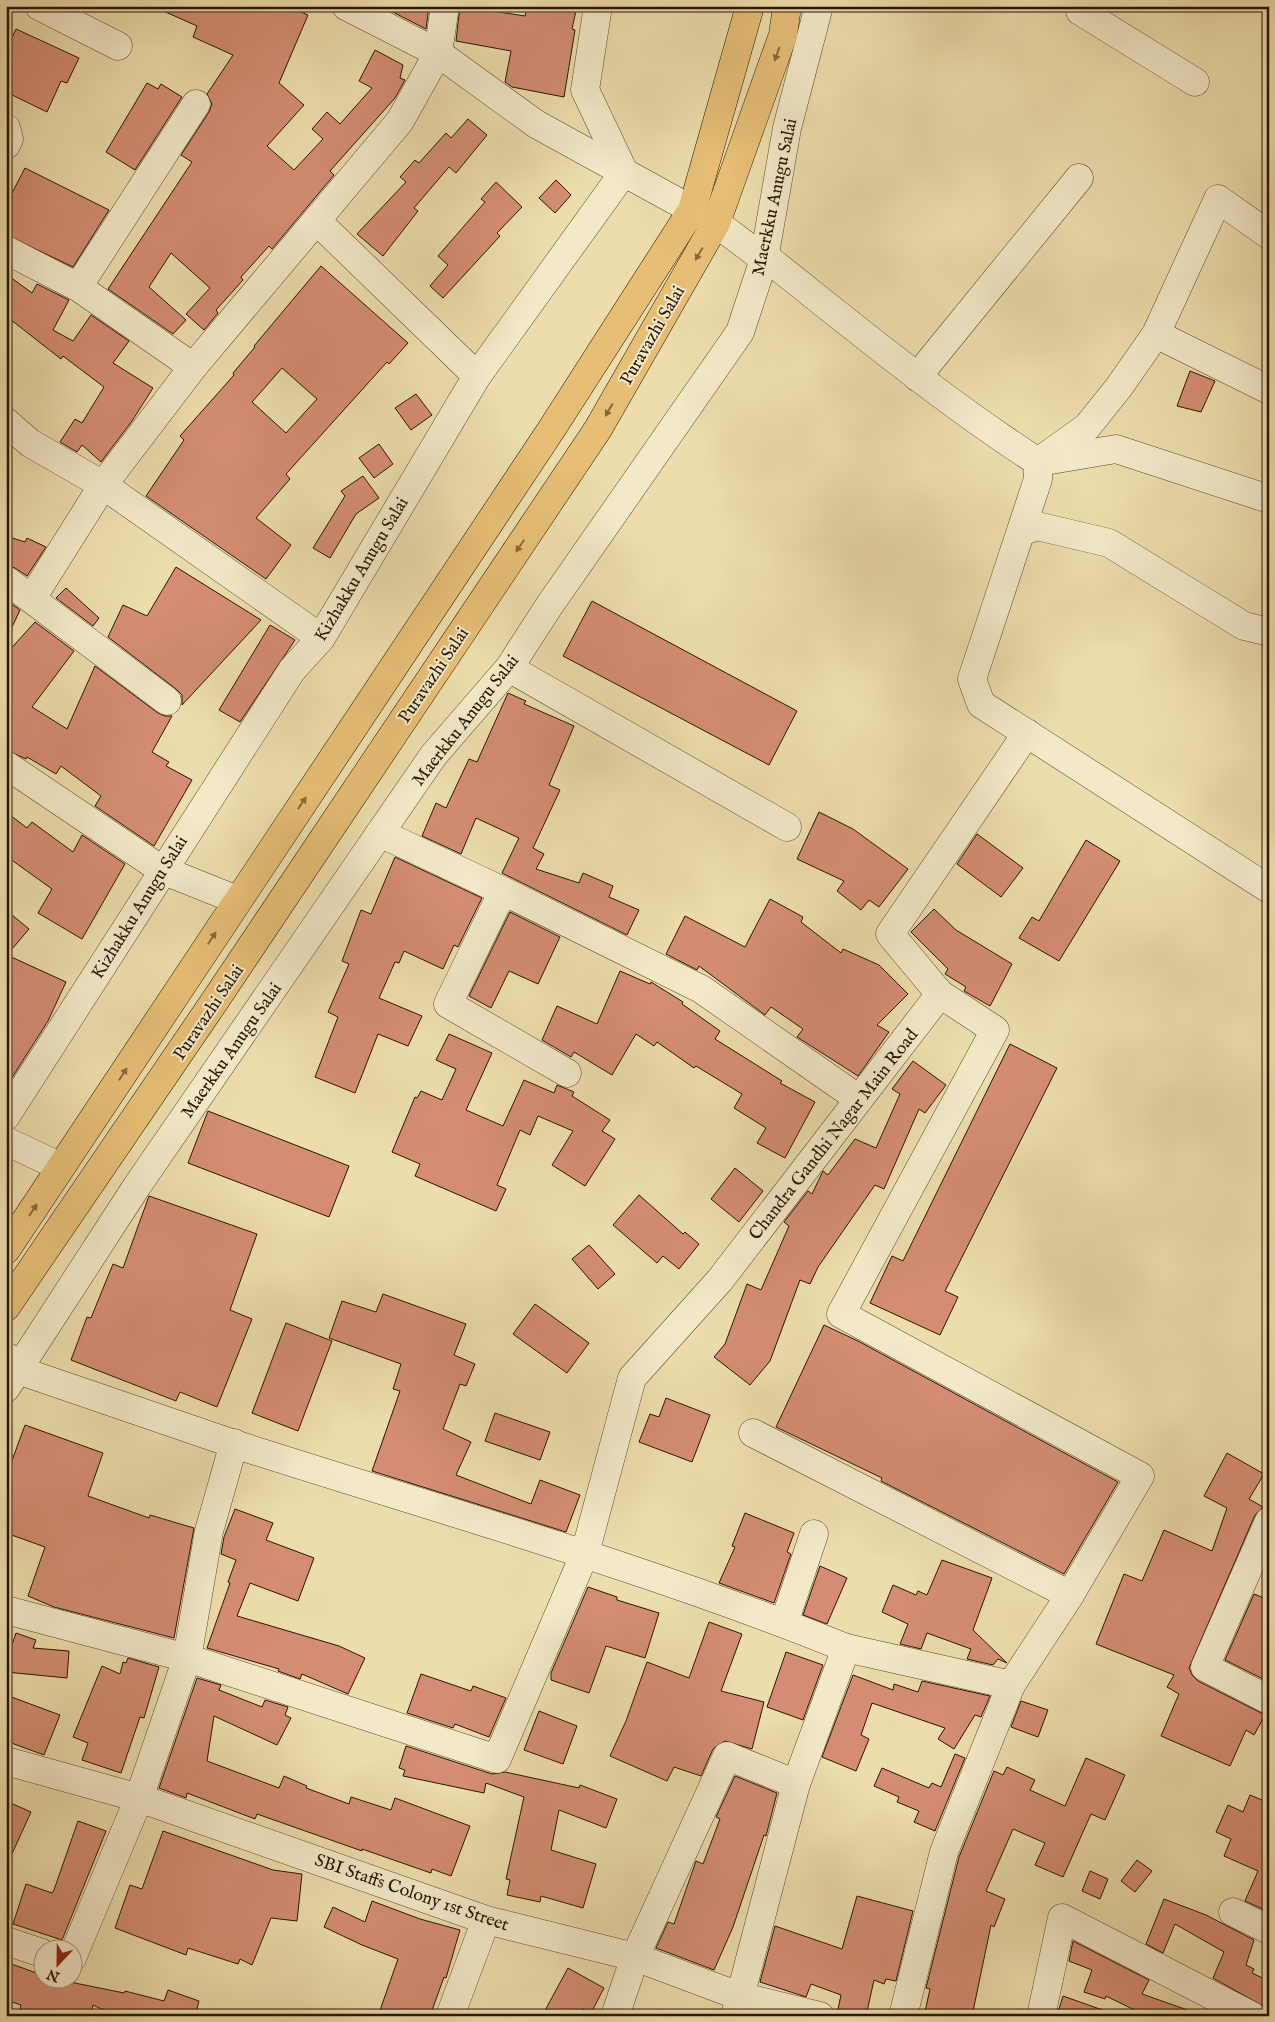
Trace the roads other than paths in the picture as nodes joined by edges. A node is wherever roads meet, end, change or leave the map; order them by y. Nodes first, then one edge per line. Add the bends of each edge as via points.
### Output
1 (39, 6) edge
2 (346, 6) edge
3 (445, 6) edge
4 (598, 6) edge
5 (750, 6) edge
6 (787, 6) edge
7 (819, 6) edge
8 (1076, 8) edge
9 (118, 46) dead end
10 (438, 53) junction
11 (1195, 82) dead end
12 (196, 104) dead end
13 (6, 128) edge
14 (6, 145) edge
15 (624, 172) junction
16 (1079, 178) dead end
17 (692, 210) junction
18 (317, 221) junction
19 (716, 223) junction
20 (1269, 235) edge
21 (6, 250) edge
22 (764, 259) junction
23 (78, 287) junction
24 (1156, 334) junction
25 (193, 368) junction
26 (477, 376) junction
27 (917, 377) junction
28 (1269, 390) edge
29 (6, 422) edge
30 (1038, 462) junction
31 (103, 485) junction
32 (1269, 499) edge
33 (1021, 532) junction
34 (6, 580) edge
35 (32, 598) junction
36 (1269, 632) edge
37 (321, 638) junction
38 (509, 668) junction
39 (167, 701) dead end
40 (1027, 733) junction
41 (6, 765) edge
42 (787, 827) dead end
43 (380, 833) junction
44 (162, 870) junction
45 (1269, 889) edge
46 (503, 891) junction
47 (237, 900) junction
48 (940, 994) junction
49 (567, 1073) dead end
50 (859, 1099) junction
51 (6, 1116) edge
52 (6, 1141) edge
53 (61, 1167) junction
54 (6, 1250) edge
55 (6, 1307) edge
56 (10, 1371) edge
57 (753, 1433) dead end
58 (234, 1443) junction
59 (1269, 1521) edge
60 (814, 1534) dead end
61 (585, 1553) junction
62 (1070, 1595) junction
63 (6, 1610) edge
64 (784, 1623) junction
65 (846, 1648) junction
66 (187, 1658) junction
67 (1011, 1685) junction
68 (1269, 1700) edge
69 (6, 1761) edge
70 (796, 1784) junction
71 (139, 1798) junction
72 (1232, 1912) dead end
73 (486, 1920) junction
74 (1269, 1930) edge
75 (80, 1940) edge
76 (6, 1941) edge
77 (32, 1950) edge
78 (635, 1957) junction
79 (737, 2006) edge
80 (450, 2016) edge
81 (615, 2016) edge
82 (820, 2016) edge
83 (903, 2016) edge
84 (1041, 2016) edge
85 (1252, 2016) edge

1 - 9 street
2 - 10 street
3 - 10 street
4 - 15 street via 585,90
5 - 17 main road, Puravazhi Salai
6 -> 19 main road, Puravazhi Salai via 783,35
7 - 22 street, Maerkku Anugu Salai via 787,128
8 - 11 street
10 - 15 street via 536,124
10 - 18 street via 400,121
12 - 23 street
13 - 14 street via 9,139
15 - 17 street
15 - 26 street, Kizhakku Anugu Salai
16 - 27 street
17 - 19 street
47 -> 17 main road, Puravazhi Salai via 552,430
18 - 25 street
18 - 26 street
19 - 22 street
19 -> 55 main road, Puravazhi Salai via 598,429
20 - 24 street via 1218,199
21 - 23 street
22 - 27 street via 772,262
22 - 38 street, Maerkku Anugu Salai via 740,332
23 - 25 street
24 - 28 street
24 - 30 street via 1087,427
25 - 31 street
26 - 37 street, Kizhakku Anugu Salai
27 - 30 street
29 - 31 street via 30,443
30 - 32 street via 1116,449
30 - 33 street via 1038,479
31 - 35 street
31 - 37 street
33 - 36 street via 1037,526 1109,543 1244,626
33 - 40 street via 972,679 981,704
34 - 35 street
35 - 39 street
37 - 44 street, Kizhakku Anugu Salai via 292,670
38 - 42 street
38 - 43 street, Maerkku Anugu Salai via 433,756
40 - 45 street
40 - 48 street via 890,934
41 - 44 street
43 - 46 street
43 - 56 street, Maerkku Anugu Salai
44 - 47 street
44 - 51 street, Kizhakku Anugu Salai
46 - 49 street via 448,1004
46 - 50 street via 701,989
53 -> 47 main road, Puravazhi Salai
48 - 50 street, Chandra Gandhi Nagar Main Road
48 - 62 street via 995,1030 842,1314 1140,1476
50 - 61 street, Chandra Gandhi Nagar Main Road via 720,1280 632,1378
52 - 53 street
54 -> 53 main road, Puravazhi Salai
56 - 58 street
57 - 62 street
58 - 61 street
58 - 66 street via 209,1532
59 - 68 street via 1205,1667
60 - 64 street
61 - 64 street
61 - 66 street, Chandra Gandhi Nagar Main Road via 497,1760
62 - 67 street
63 - 66 street
64 - 65 street
65 - 67 street
65 - 70 street
66 - 71 street
67 - 83 street via 944,1852
69 - 71 street, SBI Staffs Colony 1st Street
70 - 78 street via 726,1756
70 - 79 street
71 - 73 street, SBI Staffs Colony 1st Street
71 - 75 street
72 - 74 street
73 - 78 street, SBI Staffs Colony 1st Street
73 - 80 street
76 - 77 street
78 - 79 street, SBI Staffs Colony 1st Street
78 - 81 street
79 - 82 street, SBI Staffs Colony 1st Street
84 - 85 street via 1062,1918

